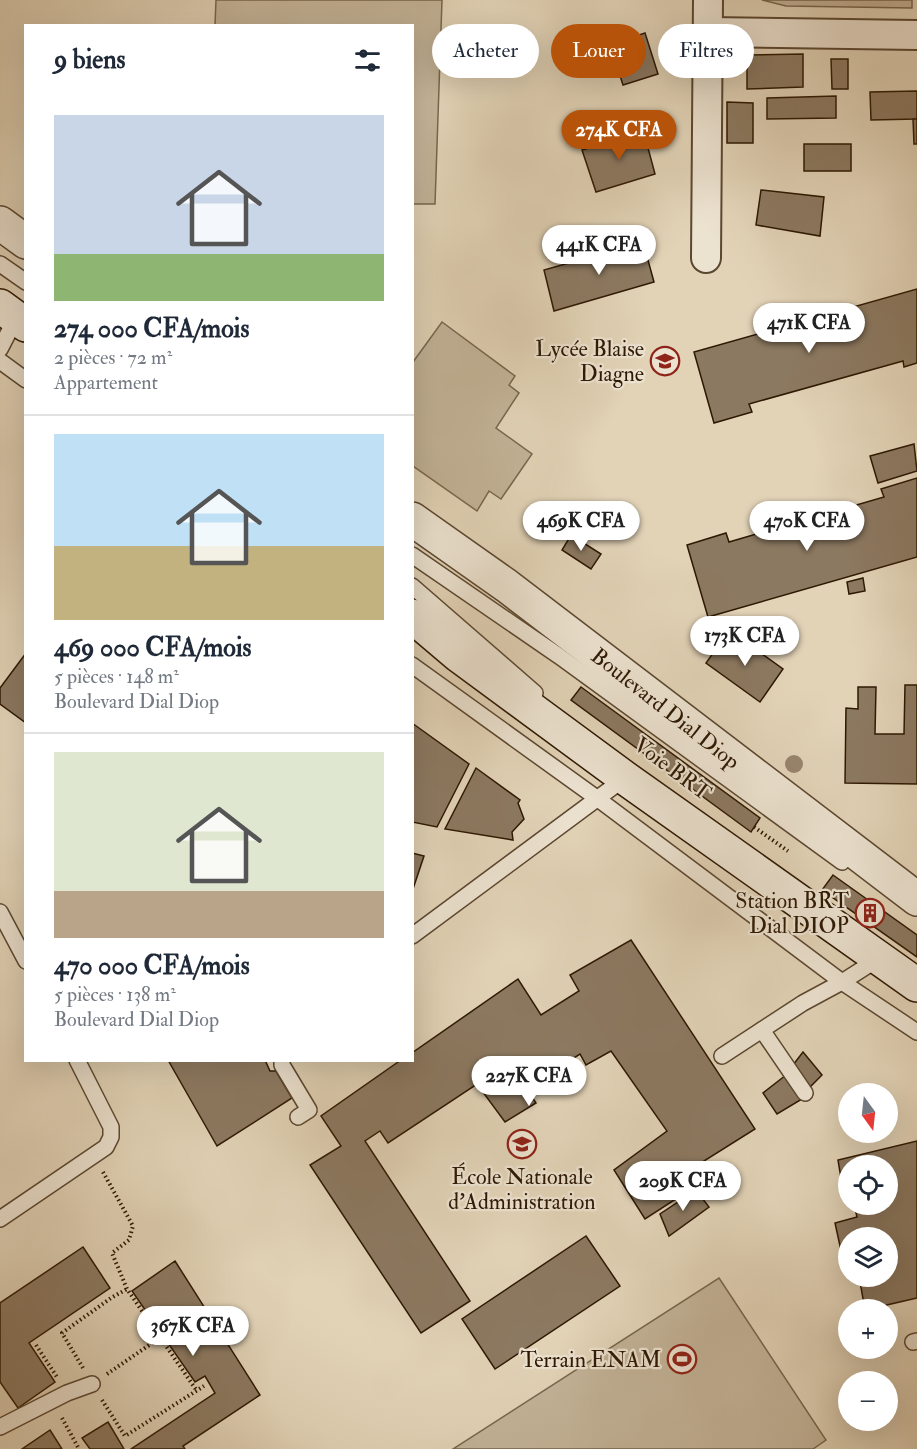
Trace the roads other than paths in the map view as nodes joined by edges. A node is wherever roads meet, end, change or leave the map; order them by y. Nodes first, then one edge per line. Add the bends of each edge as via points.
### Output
1 (708, 0) edge
2 (708, 24) edge
3 (754, 33) edge
4 (917, 35) edge
5 (708, 78) edge
6 (0, 223) edge
7 (24, 241) edge
8 (706, 258) dead end
9 (0, 264) edge
10 (24, 281) edge
11 (14, 316) edge
12 (0, 350) edge
13 (0, 361) edge
14 (24, 379) edge
15 (414, 520) edge
16 (414, 556) edge
17 (414, 588) edge
18 (414, 618) edge
19 (414, 666) edge
20 (625, 778) junction
21 (598, 799) junction
22 (917, 899) edge
23 (0, 912) edge
24 (917, 917) edge
25 (414, 935) edge
26 (24, 957) edge
27 (879, 959) junction
28 (917, 974) edge
29 (842, 982) junction
30 (917, 985) edge
31 (762, 1030) junction
32 (917, 1032) edge
33 (722, 1056) dead end
34 (78, 1062) edge
35 (282, 1062) edge
36 (805, 1093) dead end
37 (298, 1117) dead end
38 (0, 1219) edge
39 (92, 1383) road end
40 (0, 1427) edge

1 - 2 street
3 - 4 street
5 - 8 street
6 - 7 street
9 - 10 lane
11 - 12 lane
13 - 14 lane
15 - 22 street, Boulevard Dial Diop via 507,586
16 - 24 lane, Voie BRT via 559,656
17 - 28 lane, Voie BRT via 537,694 849,928
18 - 20 street via 458,655
19 - 21 lane
20 - 21 lane
20 - 27 street
21 - 25 lane
21 - 29 lane
23 - 26 lane
27 - 29 lane
27 - 30 street
29 - 31 lane
29 - 32 lane
31 - 33 lane
31 - 36 lane
34 - 38 lane via 111,1127 111,1137 94,1156
35 - 37 lane via 309,1110
39 - 40 lane

